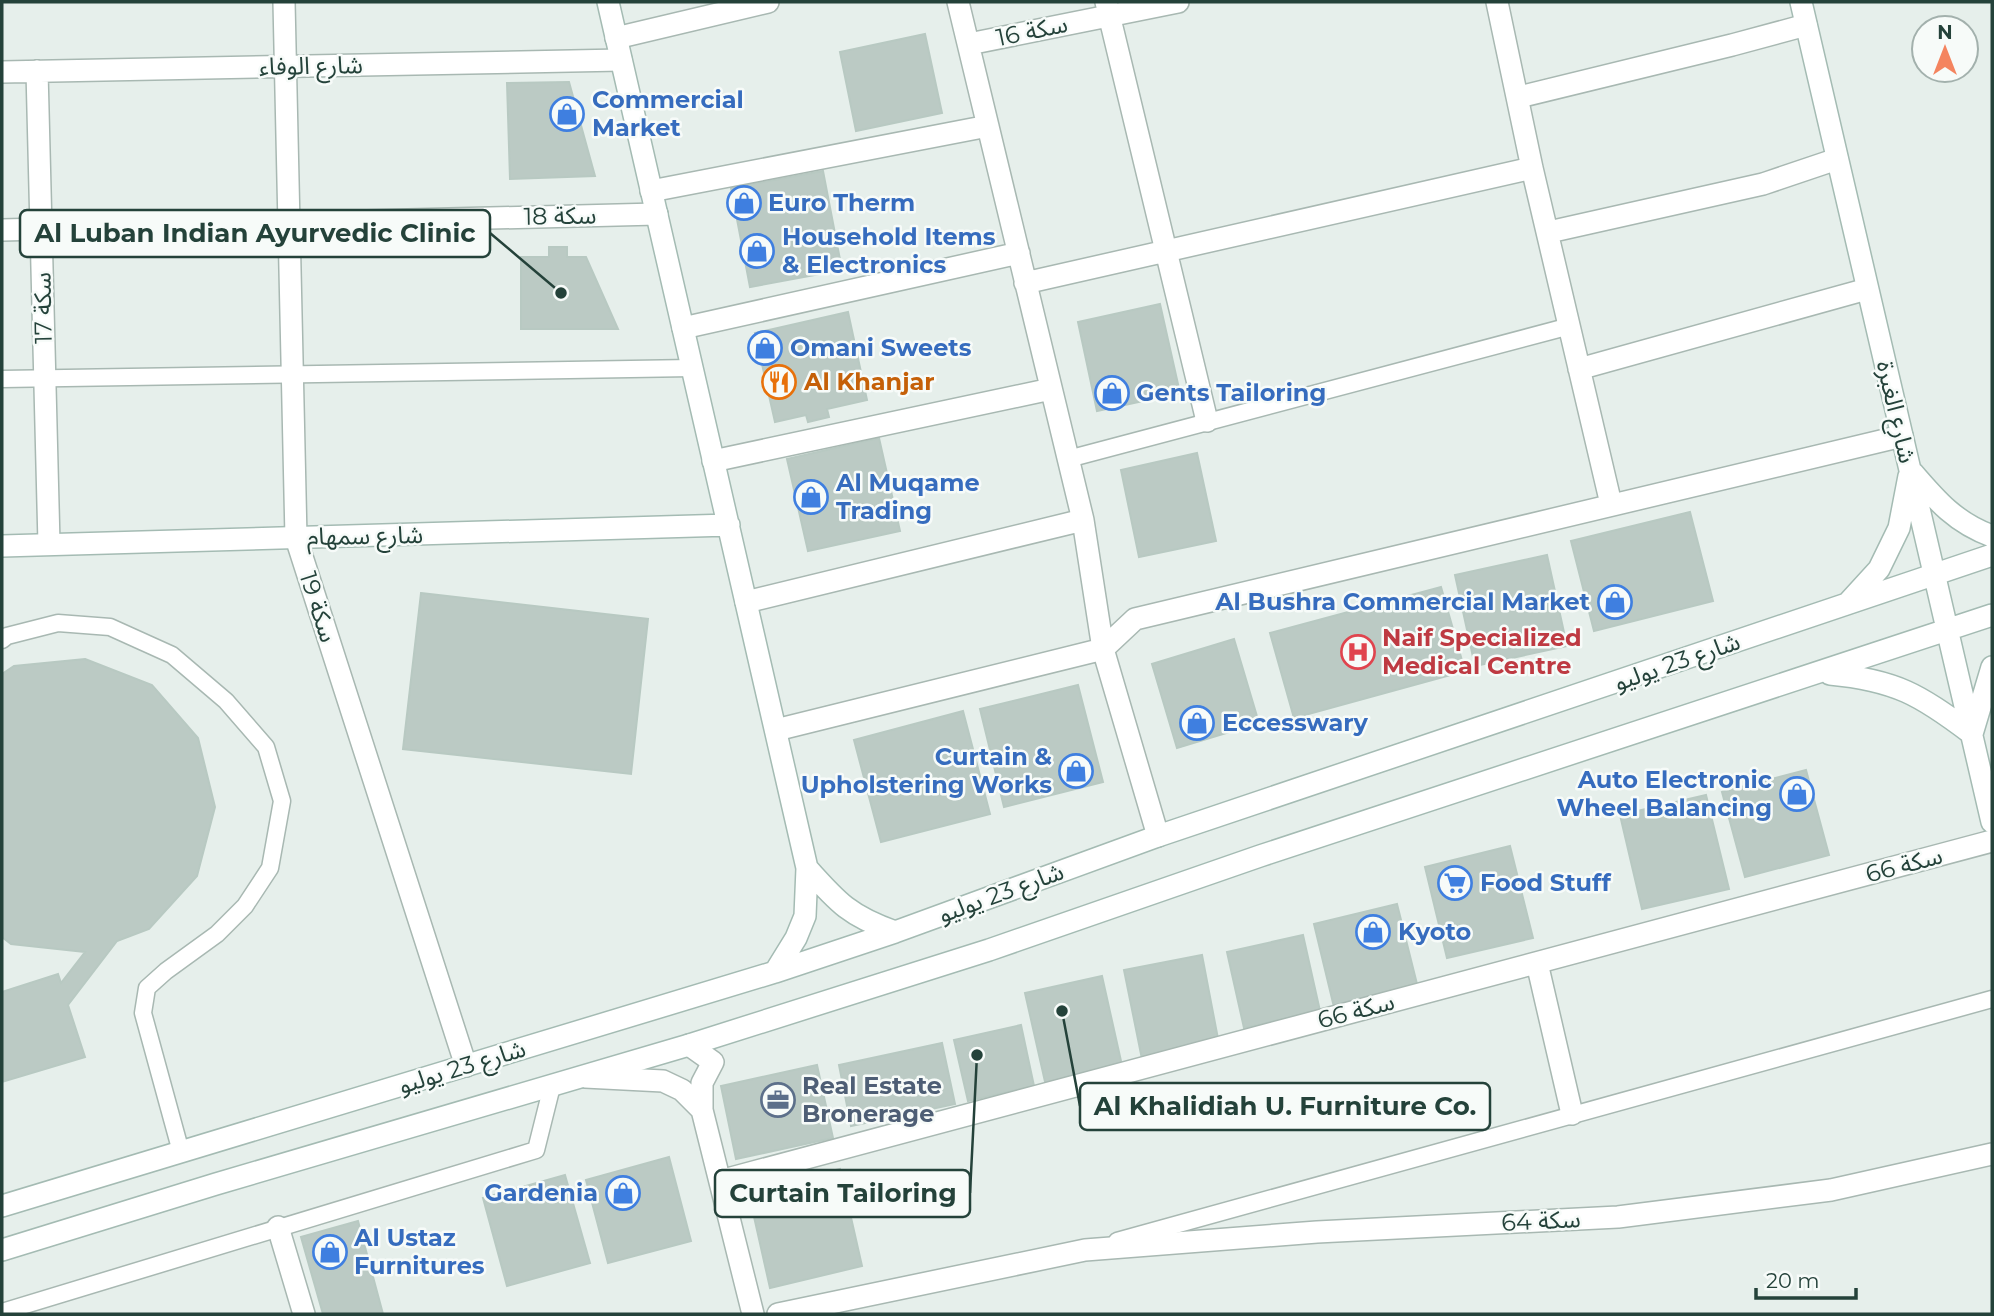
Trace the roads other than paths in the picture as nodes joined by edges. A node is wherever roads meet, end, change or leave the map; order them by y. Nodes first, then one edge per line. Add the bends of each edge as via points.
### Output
1 (284, 2) edge
2 (608, 2) edge
3 (768, 2) edge
4 (958, 2) edge
5 (1178, 2) edge
6 (1497, 2) edge
7 (1801, 2) edge
8 (1107, 9) edge
9 (1806, 24) junction
10 (616, 38) junction
11 (969, 44) junction
12 (621, 60) junction
13 (285, 67) junction
14 (37, 71) junction
15 (2, 72) edge
16 (1519, 97) junction
17 (988, 126) junction
18 (1837, 159) junction
19 (1532, 168) junction
20 (651, 191) junction
21 (657, 214) junction
22 (289, 223) junction
23 (41, 229) junction
24 (2, 230) edge
25 (1549, 232) junction
26 (1166, 251) junction
27 (1019, 253) junction
28 (1025, 282) junction
29 (1867, 289) junction
30 (1570, 326) junction
31 (683, 328) junction
32 (692, 368) junction
33 (1579, 369) junction
34 (292, 376) junction
35 (2, 379) edge
36 (45, 379) junction
37 (1051, 389) junction
38 (1208, 421) junction
39 (1902, 436) junction
40 (1068, 458) junction
41 (713, 461) junction
42 (1910, 470) junction
43 (1611, 504) junction
44 (1083, 520) junction
45 (729, 525) junction
46 (1992, 536) edge
47 (296, 538) junction
48 (49, 544) junction
49 (2, 545) edge
50 (1992, 555) edge
51 (1936, 573) junction
52 (746, 602) junction
53 (1846, 605) junction
54 (1992, 615) edge
55 (1948, 631) junction
56 (2, 640) edge
57 (1103, 649) junction
58 (1992, 667) edge
59 (1821, 673) junction
60 (776, 730) junction
61 (1972, 734) junction
62 (1992, 822) edge
63 (1158, 836) junction
64 (1992, 841) edge
65 (807, 868) junction
66 (895, 932) junction
67 (1536, 963) junction
68 (775, 972) junction
69 (1992, 999) edge
70 (689, 1045) junction
71 (466, 1066) junction
72 (582, 1077) junction
73 (552, 1086) junction
74 (702, 1110) junction
75 (1572, 1114) junction
76 (181, 1152) junction
77 (1992, 1154) edge
78 (720, 1181) junction
79 (2, 1206) edge
80 (278, 1227) junction
81 (2, 1250) edge
82 (1085, 1250) junction
83 (2, 1312) edge
84 (304, 1314) edge
85 (753, 1314) edge
86 (778, 1314) edge

1 - 13 street, سكة 19
2 - 10 street
3 - 10 street
4 - 11 street
5 - 8 street, سكة 16
6 - 16 street
7 - 9 street, شارع الغبرة
8 - 11 street, سكة 16
8 - 26 street
9 - 16 street
9 - 18 street, شارع الغبرة
10 - 12 street
11 - 17 street
12 - 13 street, شارع الوفاء
12 - 20 street
13 - 14 street, شارع الوفاء
13 - 22 street, سكة 19
14 - 15 street, شارع الوفاء
14 - 23 street, سكة 17
16 - 19 street
17 - 20 street
17 - 27 street
18 - 25 street via 1763,184
18 - 29 street, شارع الغبرة
19 - 25 street
19 - 26 street
20 - 21 street
21 - 22 street, سكة 18
21 - 31 street
22 - 23 street, سكة 18
22 - 34 street, سكة 19
23 - 24 street, سكة 18
23 - 36 street, سكة 17
25 - 30 street
26 - 28 street
26 - 38 street
27 - 28 street
27 - 31 street
28 - 37 street
29 - 33 street
29 - 39 street, شارع الغبرة
30 - 33 street
30 - 38 lane
31 - 32 street
32 - 34 lane
32 - 41 street
33 - 43 street
34 - 36 lane
34 - 47 street, سكة 19
35 - 36 lane
36 - 48 street, سكة 17
37 - 40 street
37 - 41 street
38 - 40 lane
39 - 42 street, شارع الغبرة
39 - 43 street
40 - 44 street
41 - 45 street
42 - 46 street via 1944,509
42 - 51 street, شارع الغبرة
42 - 53 street via 1899,528 1880,569
43 - 57 street via 1135,619
44 - 52 street
44 - 57 street
45 - 47 street, شارع سمهام
45 - 52 street
47 - 48 street, شارع سمهام
47 - 71 street, سكة 19
48 - 49 street, شارع سمهام
50 - 51 street, شارع 23 يوليو
51 - 53 street, شارع 23 يوليو
51 - 55 street, شارع الغبرة
52 - 60 street
53 - 63 street, شارع 23 يوليو
54 - 55 street, شارع 23 يوليو
55 - 59 street, شارع 23 يوليو
55 - 61 street, شارع الغبرة
56 - 76 lane via 58,623 110,627 172,655 226,701 266,747 282,801 270,868 245,906 217,934 147,988 143,1013
57 - 60 street
57 - 63 street
58 - 61 street
59 - 61 street via 1865,677 1904,688
59 - 70 street, شارع 23 يوليو
60 - 65 street
61 - 62 street, شارع الغبرة
63 - 66 street, شارع 23 يوليو
64 - 67 street, سكة 66
65 - 66 street via 842,906
65 - 68 street via 805,916
66 - 68 street, شارع 23 يوليو
67 - 75 street
67 - 78 street, سكة 66
68 - 71 street, شارع 23 يوليو
69 - 75 lane
70 - 72 street, شارع 23 يوليو
70 - 74 street via 713,1062 702,1083
71 - 76 street, شارع 23 يوليو
72 - 73 street, شارع 23 يوليو
72 - 74 street via 663,1081 682,1090
73 - 80 lane via 536,1150
73 - 81 street, شارع 23 يوليو
74 - 78 street
75 - 82 lane
76 - 79 street, شارع 23 يوليو
77 - 82 street, سكة 64 via 1831,1190 1618,1217 1317,1232
78 - 85 street
80 - 83 lane
80 - 84 street
82 - 86 street, سكة 64

